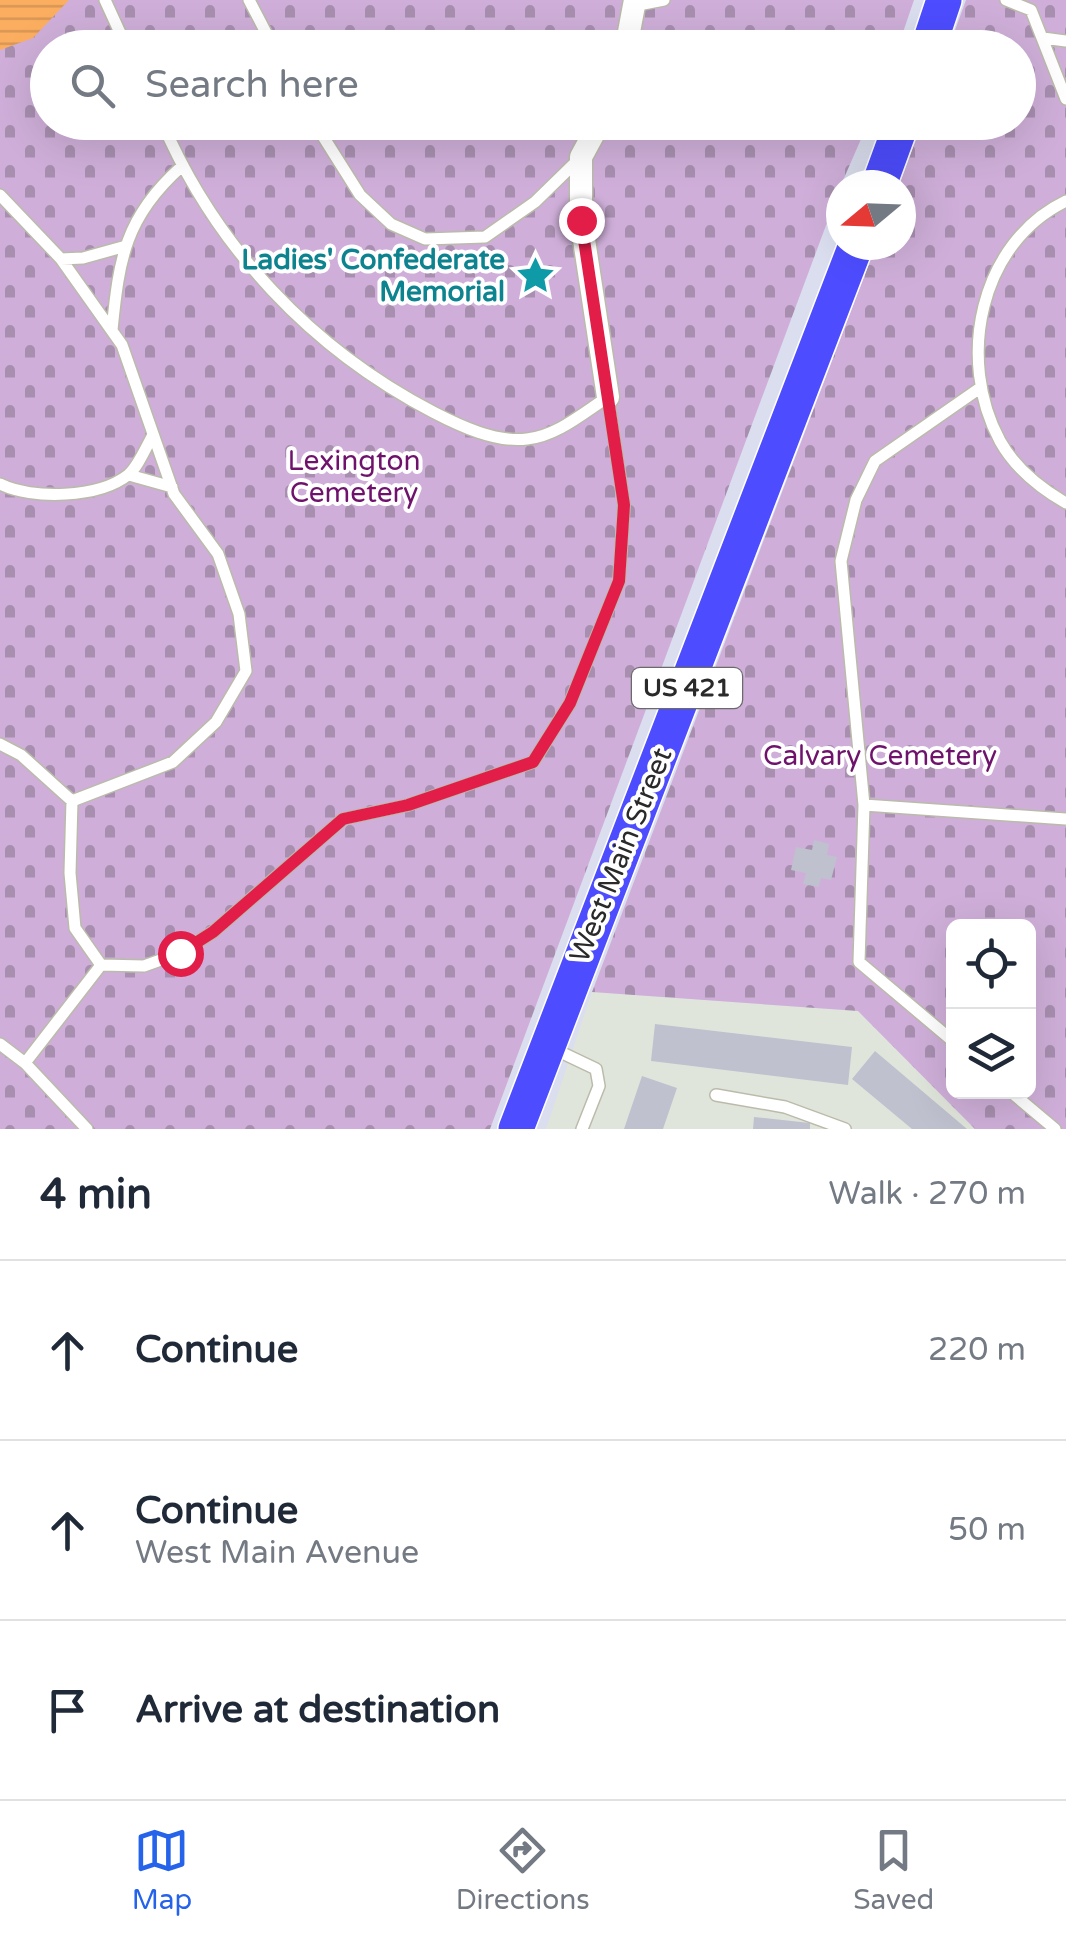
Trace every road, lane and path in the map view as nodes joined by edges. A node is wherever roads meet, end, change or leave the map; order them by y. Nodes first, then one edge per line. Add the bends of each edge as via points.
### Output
1 (106, 0) edge
2 (249, 0) edge
3 (664, 0) edge
4 (944, 0) edge
5 (1006, 0) edge
6 (634, 3) edge
7 (119, 30) edge
8 (265, 30) edge
9 (629, 30) edge
10 (934, 30) edge
11 (1043, 38) junction
12 (1066, 41) edge
13 (1066, 99) edge
14 (170, 140) edge
15 (325, 140) edge
16 (591, 140) edge
17 (895, 140) edge
18 (582, 157) junction
19 (181, 167) junction
20 (884, 170) edge
21 (0, 195) edge
22 (1066, 201) edge
23 (126, 246) junction
24 (61, 259) junction
25 (850, 260) edge
26 (112, 330) junction
27 (980, 388) junction
28 (608, 398) junction
29 (153, 435) junction
30 (128, 475) junction
31 (0, 484) edge
32 (172, 487) junction
33 (1066, 504) edge
34 (0, 744) edge
35 (72, 800) junction
36 (864, 805) junction
37 (1066, 820) edge
38 (101, 965) junction
39 (946, 1035) edge
40 (0, 1044) edge
41 (546, 1046) junction
42 (24, 1063) junction
43 (716, 1095) dead end
44 (1020, 1099) edge
45 (87, 1129) edge
46 (516, 1129) edge
47 (582, 1129) edge
48 (845, 1129) edge
49 (1056, 1129) edge

1 - 7 lane
2 - 8 lane
3 - 6 lane
4 - 10 main road
5 - 11 lane via 1032,10
6 - 9 street
11 - 12 lane
11 - 13 lane
14 - 19 lane
15 - 18 lane via 360,195 390,224 426,239 484,237 535,202
16 - 18 street
17 - 20 main road
18 - 28 street via 581,220
19 - 23 lane via 144,206
19 - 28 lane via 288,310 386,387 477,431 526,440 558,430
21 - 24 lane
22 - 27 lane via 1014,242 988,287 976,337
23 - 24 lane
23 - 26 lane
24 - 26 lane
25 - 41 main road, West Main Street / US 421
26 - 29 lane
27 - 33 lane via 1000,442 1037,486
27 - 36 lane via 876,461 856,500 841,561
28 - 38 lane via 624,505 619,581 570,703 533,762 408,805 343,819 180,953 144,966
29 - 30 lane
29 - 32 lane
30 - 31 lane via 61,496
30 - 32 lane
32 - 35 lane via 218,554 239,614 246,671 216,722 173,762
34 - 35 lane
35 - 38 lane via 76,928
36 - 37 lane
36 - 39 lane via 858,962
38 - 42 lane
40 - 42 lane
41 - 46 main road, West Main Street / US 421
41 - 47 lane via 596,1070 599,1086
42 - 45 lane
43 - 48 lane via 785,1107
44 - 49 lane

